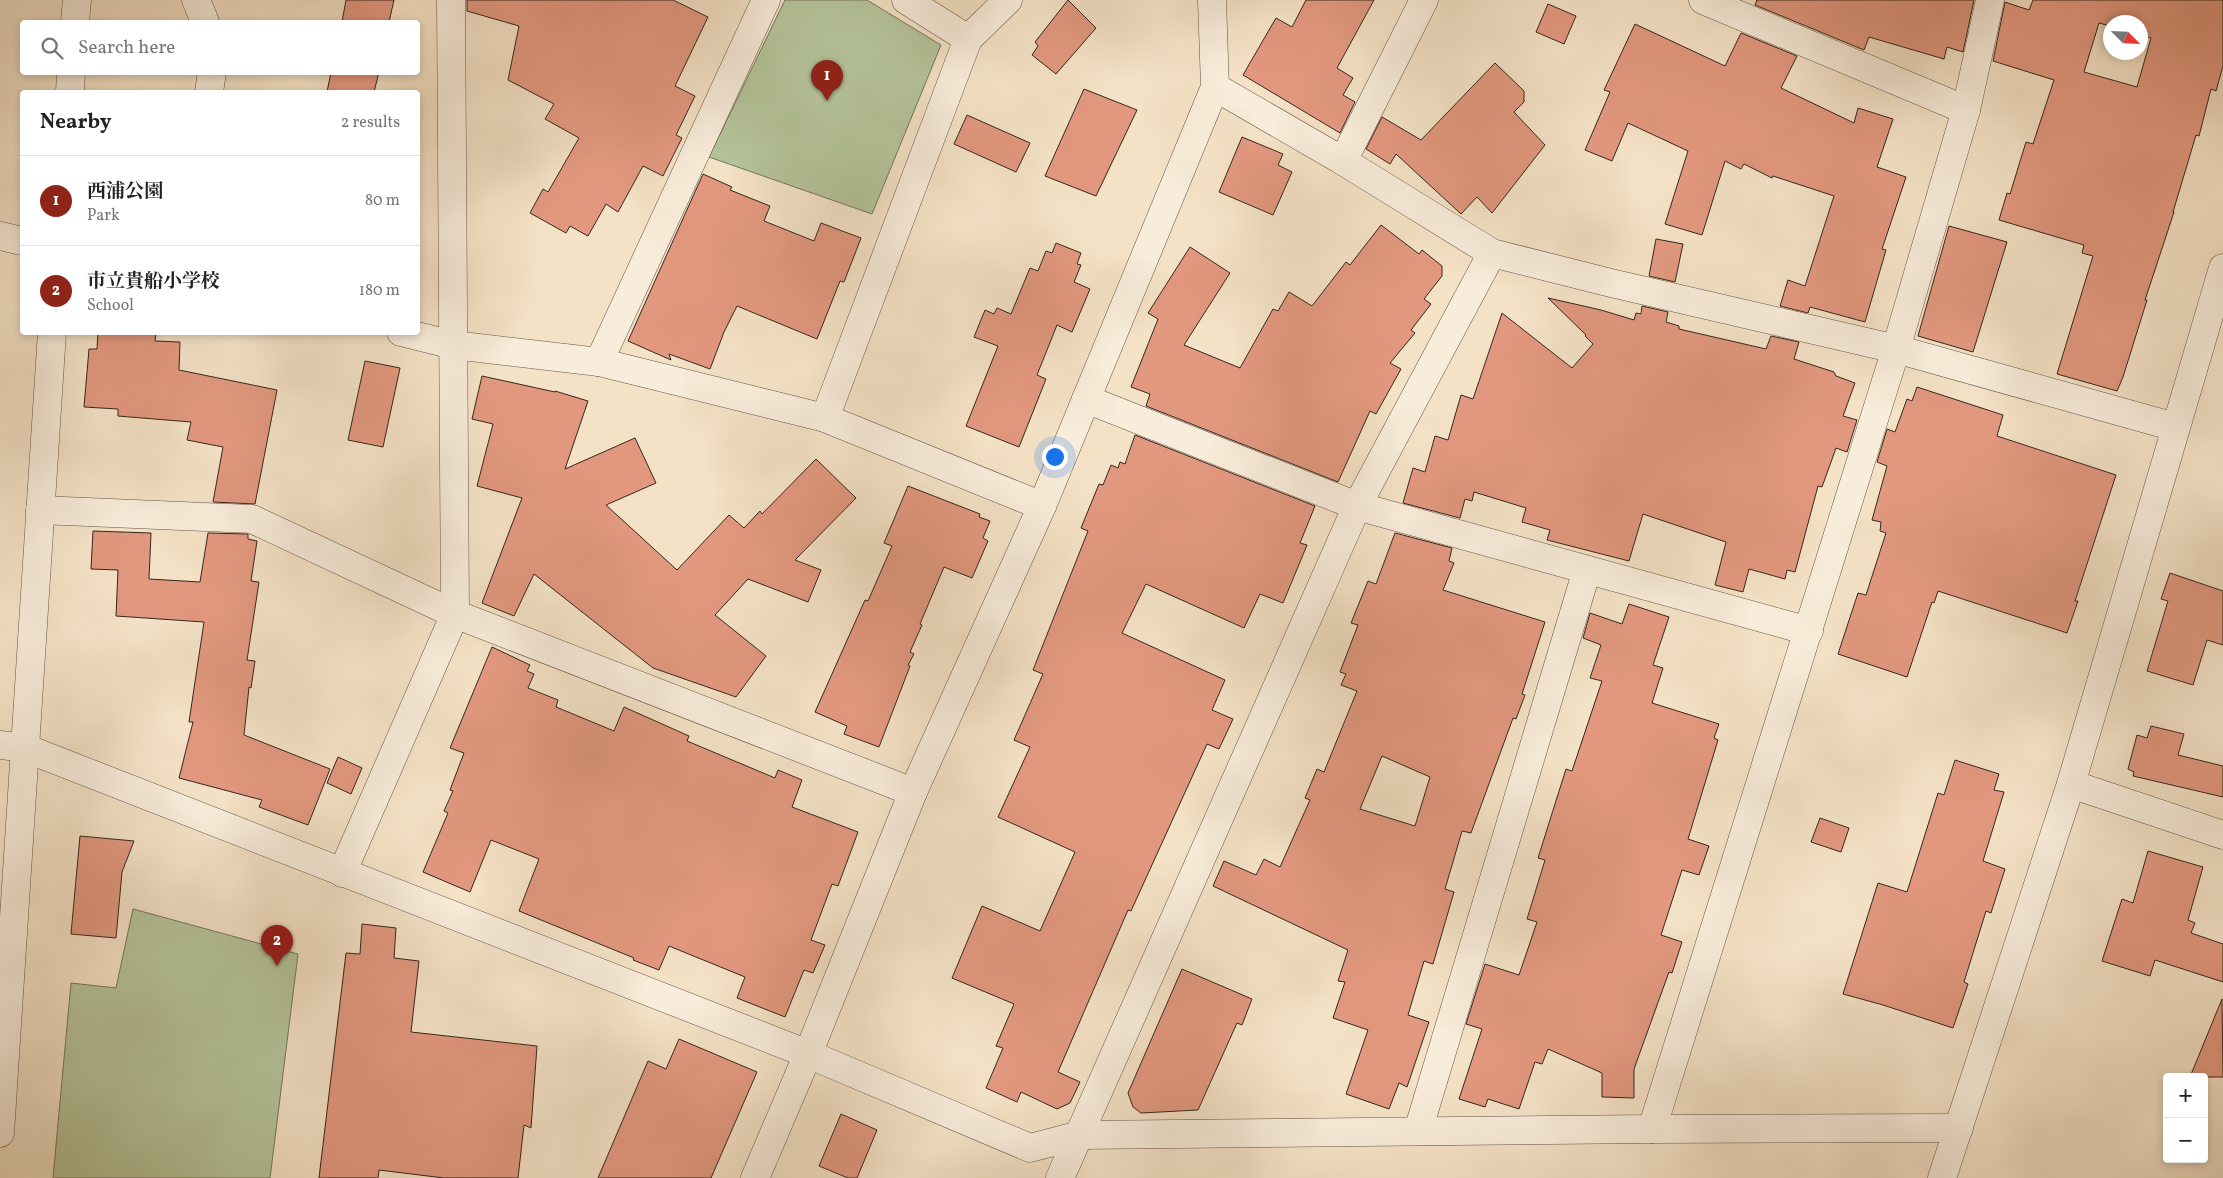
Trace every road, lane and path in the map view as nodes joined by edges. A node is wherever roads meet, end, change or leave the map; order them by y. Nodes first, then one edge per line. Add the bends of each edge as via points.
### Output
1 (77, 0) edge
2 (196, 0) edge
3 (451, 0) edge
4 (766, 0) edge
5 (906, 0) edge
6 (1008, 0) edge
7 (1212, 0) edge
8 (1424, 0) edge
9 (1703, 0) edge
10 (1990, 0) edge
11 (75, 20) edge
12 (204, 20) edge
13 (968, 39) junction
14 (71, 75) edge
15 (212, 75) edge
16 (1215, 87) junction
17 (70, 90) edge
18 (209, 90) edge
19 (1966, 110) junction
20 (1343, 161) junction
21 (0, 236) edge
22 (20, 241) edge
23 (1492, 253) junction
24 (2223, 268) edge
25 (52, 335) edge
26 (413, 335) edge
27 (453, 345) junction
28 (1896, 349) junction
29 (599, 362) junction
30 (1086, 399) junction
31 (825, 418) junction
32 (2175, 427) junction
33 (1042, 506) junction
34 (1357, 506) junction
35 (40, 510) junction
36 (1587, 570) junction
37 (455, 614) junction
38 (1809, 631) junction
39 (12, 747) edge
40 (2071, 784) junction
41 (914, 792) junction
42 (2223, 835) edge
43 (342, 873) junction
44 (808, 1054) junction
45 (1959, 1128) junction
46 (1652, 1129) junction
47 (1418, 1132) junction
48 (0, 1133) edge
49 (1080, 1135) junction
50 (755, 1178) edge
51 (1060, 1178) edge
52 (1942, 1178) edge

1 - 11 street
2 - 12 street
3 - 27 street
4 - 29 street
5 - 13 street
6 - 13 street
7 - 16 street
8 - 20 street
9 - 19 street
10 - 19 street
13 - 31 street
14 - 17 street
15 - 18 street
16 - 20 street
16 - 30 street
19 - 28 street
20 - 23 street
21 - 22 street
23 - 28 street via 1611,284
23 - 34 street
24 - 32 street
25 - 35 street
26 - 27 street
27 - 29 street
27 - 37 street
28 - 32 street
28 - 38 street
29 - 31 street
30 - 33 street
30 - 34 street
31 - 33 street
32 - 40 street
33 - 41 street
34 - 36 street
34 - 49 street
35 - 37 street via 252,520
35 - 39 street
36 - 38 street
36 - 47 street
37 - 41 street
37 - 43 street
38 - 46 street
39 - 43 street
39 - 48 street
40 - 42 street
40 - 45 street
41 - 44 street
43 - 44 street
44 - 49 street via 1030,1148
44 - 50 street
45 - 46 street
45 - 52 street
46 - 47 street
47 - 49 street
49 - 51 street

